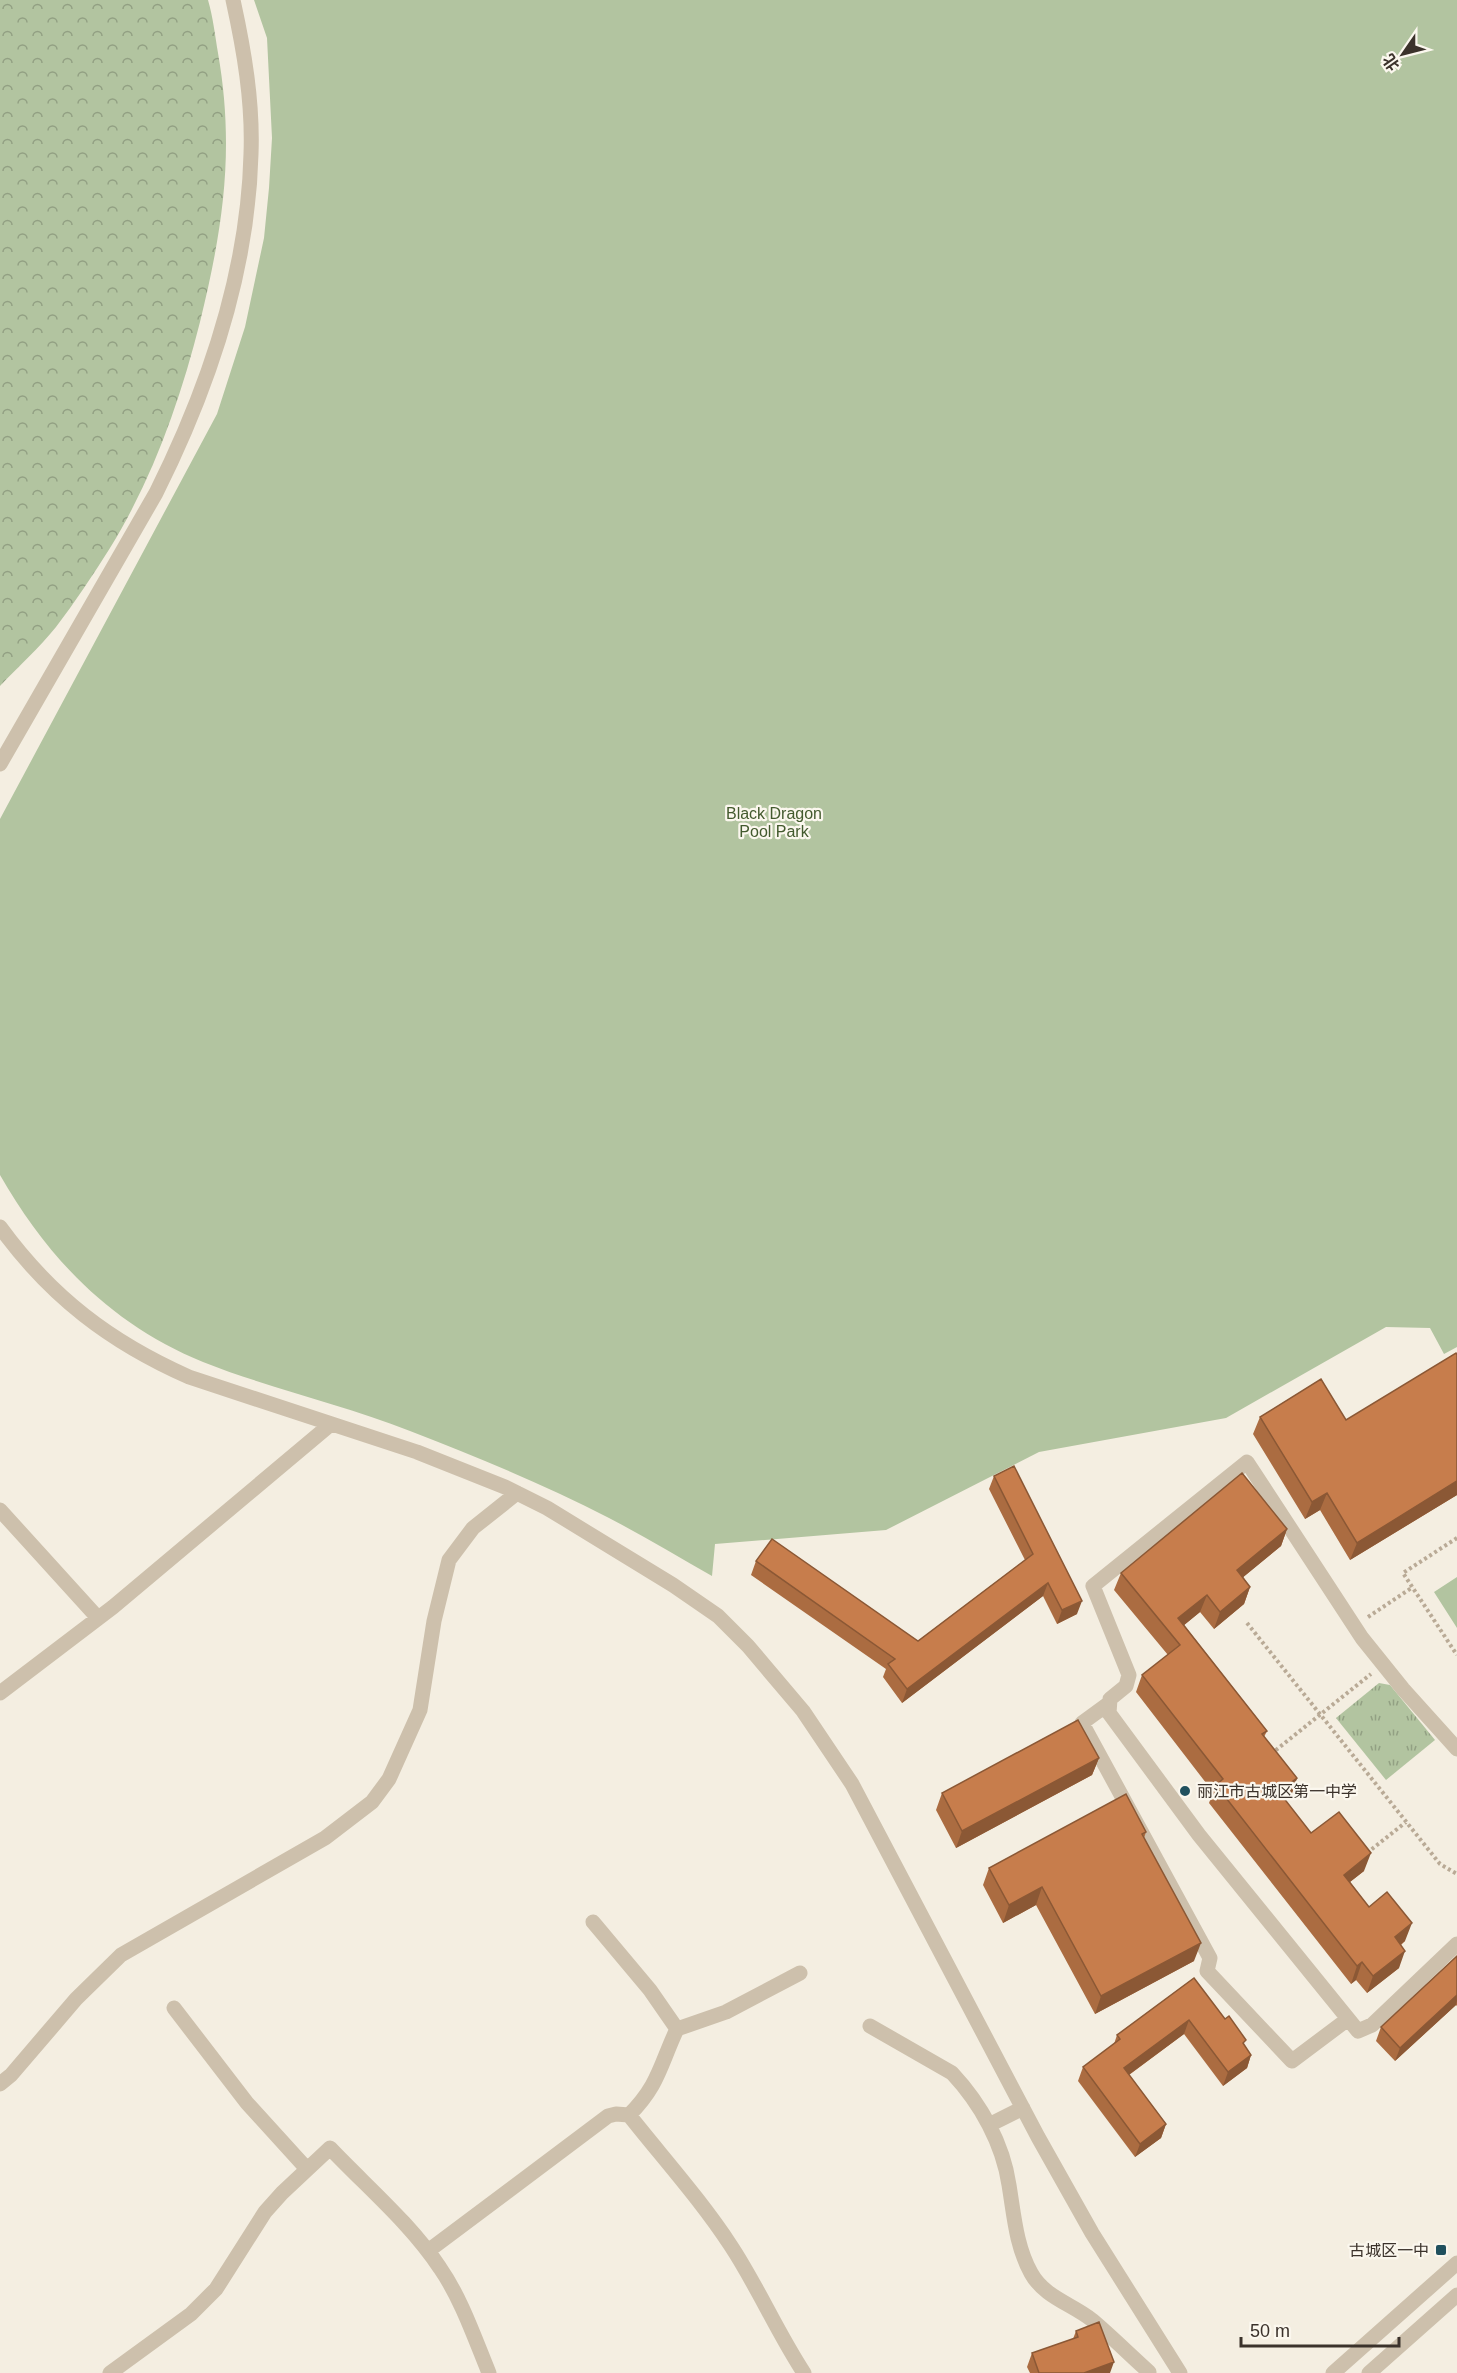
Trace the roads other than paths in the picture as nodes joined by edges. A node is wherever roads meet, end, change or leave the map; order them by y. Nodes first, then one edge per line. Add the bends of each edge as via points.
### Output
1 (233, 0) edge
2 (0, 764) edge
3 (0, 1227) edge
4 (331, 1424) junction
5 (517, 1493) junction
6 (0, 1510) edge
7 (98, 1618) junction
8 (0, 1693) edge
9 (1108, 1704) junction
10 (1457, 1749) edge
11 (593, 1922) dead end
12 (1457, 1944) edge
13 (800, 1973) dead end
14 (174, 2008) dead end
15 (1348, 2019) junction
16 (870, 2026) dead end
17 (677, 2029) junction
18 (0, 2084) edge
19 (1023, 2108) junction
20 (629, 2115) junction
21 (988, 2125) junction
22 (307, 2169) junction
23 (428, 2251) junction
24 (1457, 2264) edge
25 (1457, 2295) edge
26 (1152, 2330) junction
27 (1177, 2369) edge
28 (110, 2373) edge
29 (489, 2373) edge
30 (804, 2373) edge
31 (1148, 2373) edge
32 (1194, 2373) edge
33 (1334, 2373) edge
34 (1369, 2373) edge

1 - 2 street via 246,69 252,153 236,275 215,354 156,493
3 - 4 street via 54,1290 130,1348 189,1377
4 - 5 street via 428,1456
4 - 7 street
5 - 18 street via 473,1528 449,1560 434,1621 420,1710 388,1779 372,1802 325,1838 121,1955 76,1998
5 - 19 street via 628,1555 718,1616 776,1678 852,1784
6 - 7 street
7 - 8 street
9 - 10 street via 1126,1686 1129,1675 1094,1586 1247,1462 1355,1626
9 - 15 street via 1109,1713 1199,1835
9 - 15 street via 1083,1723 1210,1958 1207,1971 1292,2061
11 - 17 street
12 - 15 street via 1372,2025 1358,2031
13 - 17 street via 726,2012
14 - 22 street via 247,2103
16 - 21 street via 952,2073
17 - 20 street via 649,2093
19 - 21 street
19 - 26 street via 1092,2233
20 - 23 street via 608,2116
20 - 30 street via 729,2242
21 - 31 street via 1001,2152 1015,2228 1031,2273 1040,2286 1090,2319
22 - 23 street via 330,2148
22 - 28 street via 265,2212 216,2289 191,2314
23 - 29 street via 472,2329
24 - 33 street
25 - 34 street
26 - 27 street
26 - 32 street
27 - 31 street

